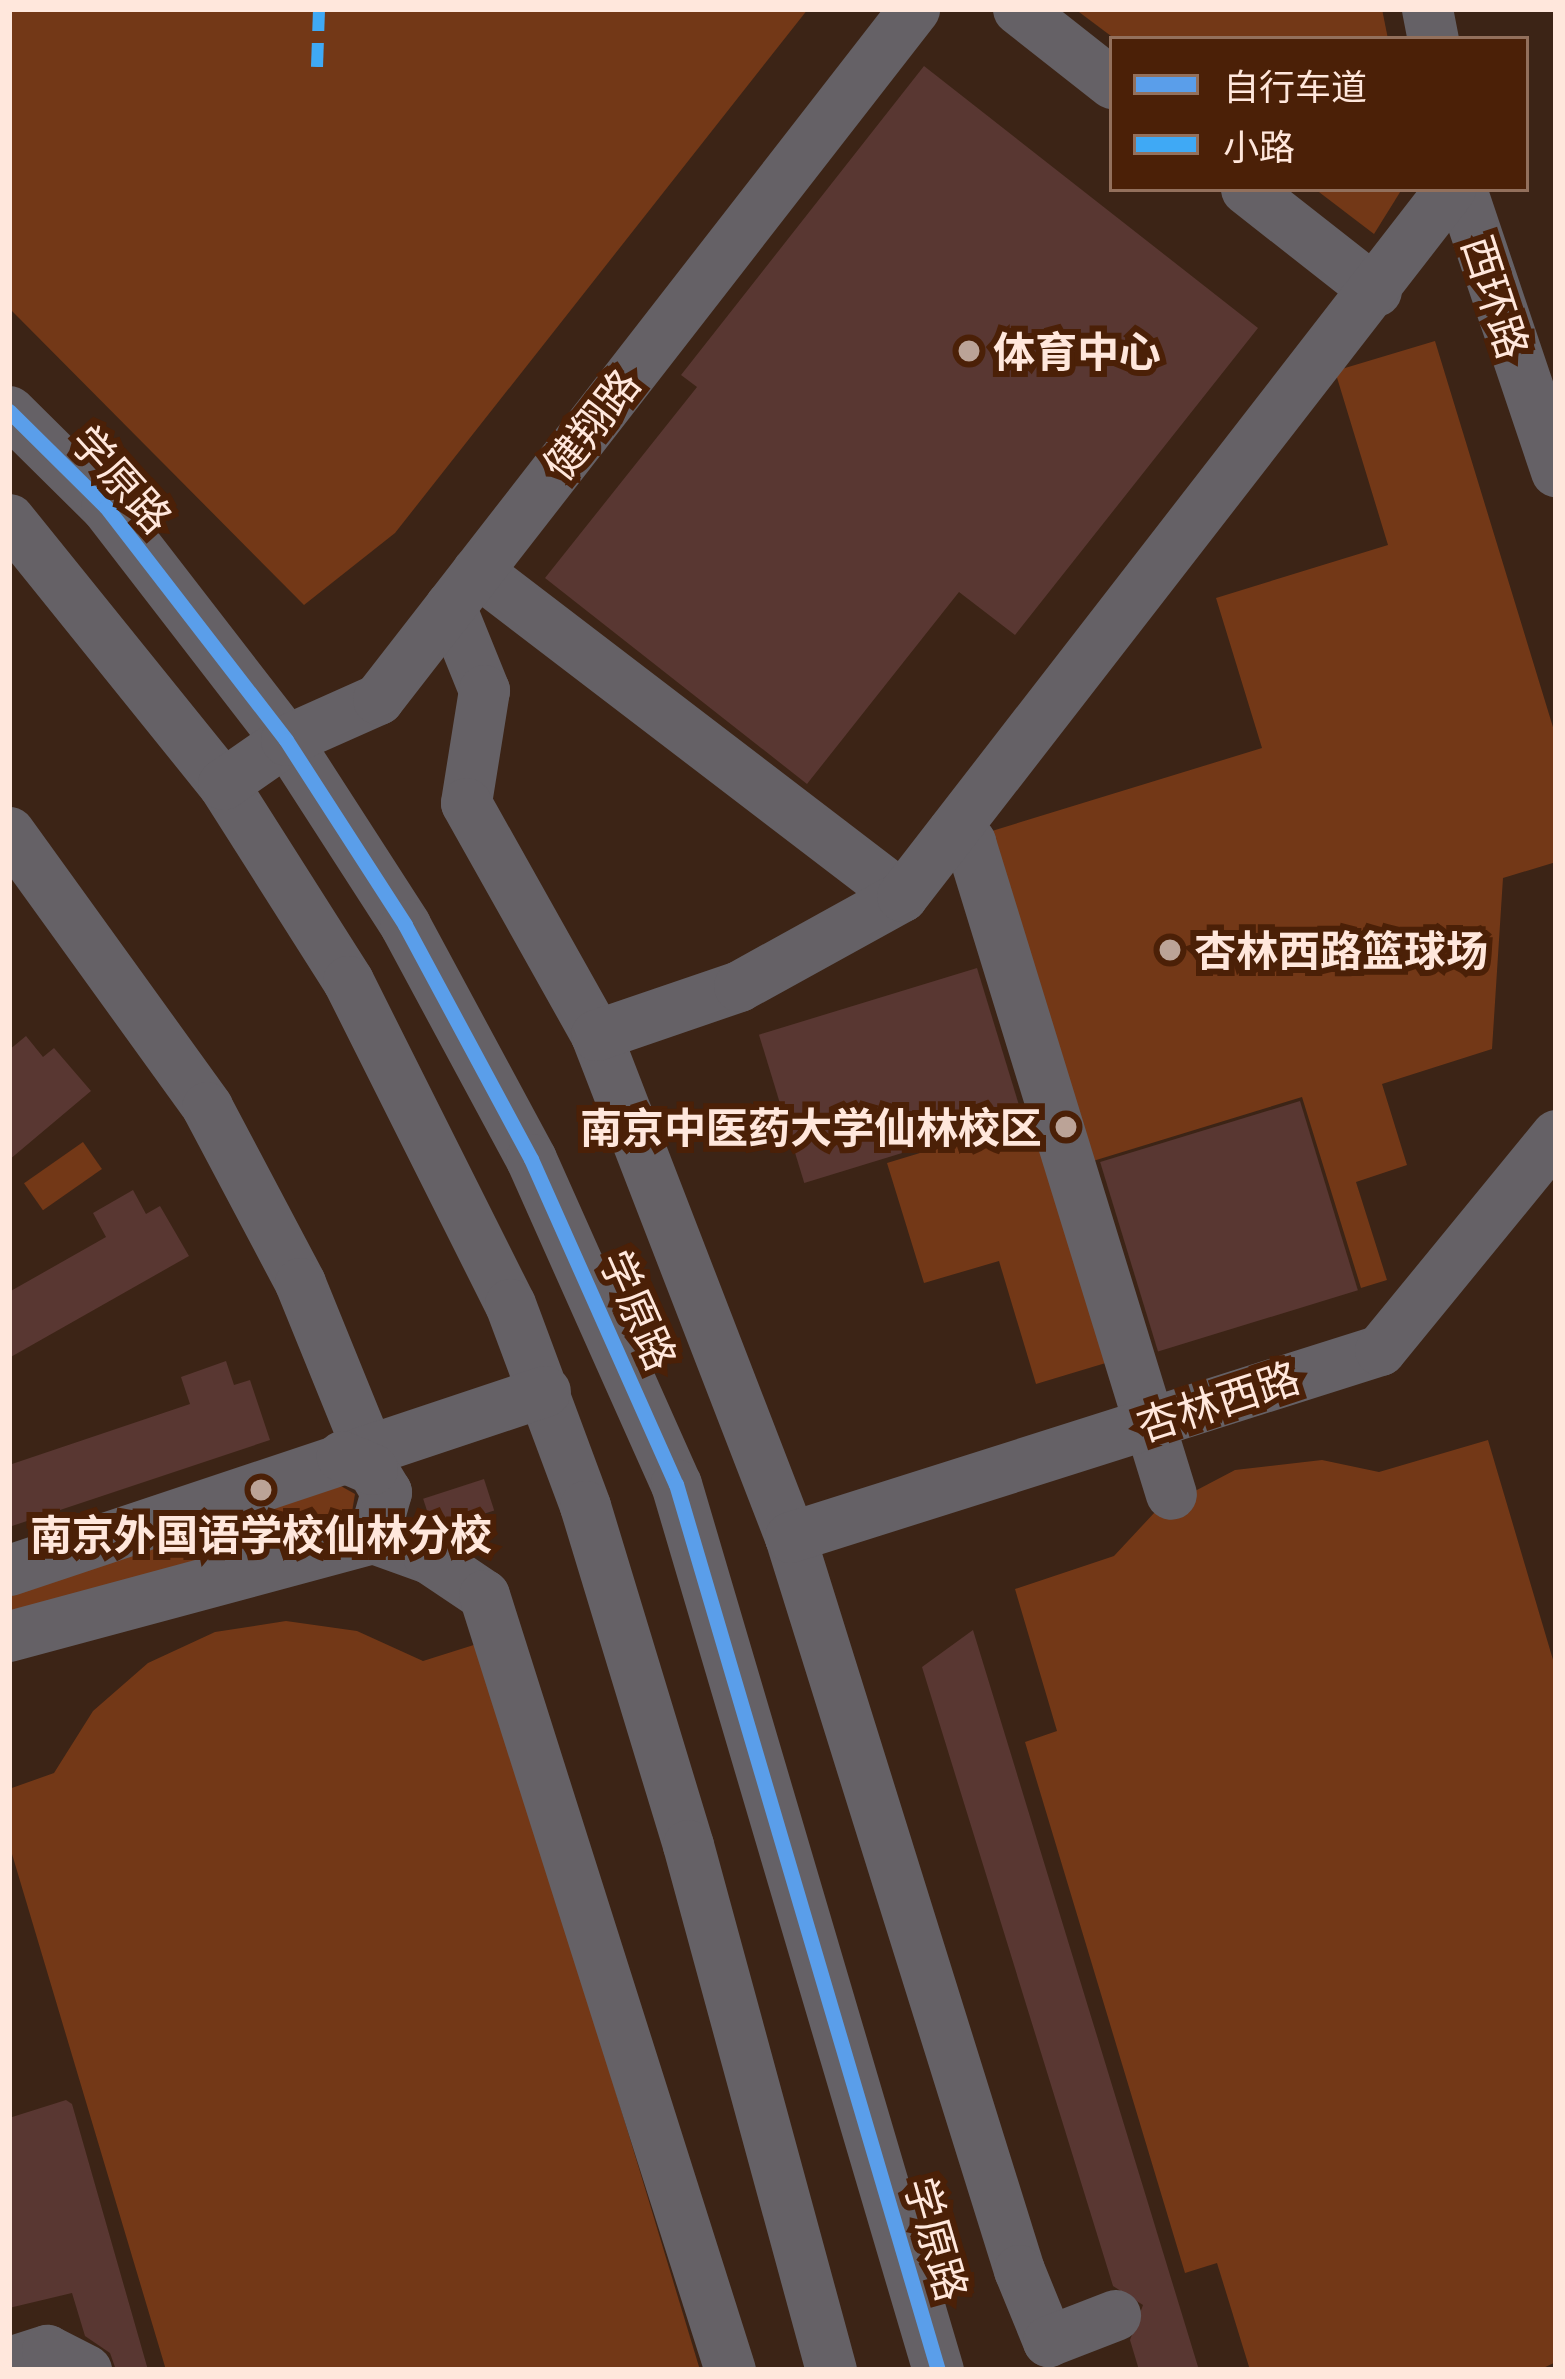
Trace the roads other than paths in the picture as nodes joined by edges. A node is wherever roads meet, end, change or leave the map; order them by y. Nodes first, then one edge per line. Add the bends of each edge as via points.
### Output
1 (914, 9) edge
2 (1018, 9) edge
3 (1109, 81) edge
4 (1250, 192) edge
5 (1448, 192) edge
6 (1462, 192) edge
7 (1376, 291) junction
8 (9, 411) edge
9 (1556, 471) edge
10 (9, 519) edge
11 (463, 589) junction
12 (286, 740) junction
13 (224, 784) junction
14 (9, 832) edge
15 (952, 832) junction
16 (902, 896) junction
17 (596, 1035) junction
18 (1556, 1135) edge
19 (545, 1390) junction
20 (1150, 1423) junction
21 (355, 1452) junction
22 (1171, 1493) dead end
23 (790, 1537) junction
24 (373, 1538) junction
25 (9, 1570) edge
26 (9, 1636) edge
27 (1115, 2315) dead end
28 (9, 2362) edge
29 (86, 2370) edge
30 (730, 2370) edge
31 (830, 2370) edge
32 (938, 2370) edge

1 - 11 street, 健翔路
2 - 3 street
4 - 7 street
5 - 7 street
6 - 9 street, 西环路
7 - 15 street
8 - 12 street, 学原路 via 106,507
10 - 13 street
11 - 12 street, 健翔路 via 378,700
11 - 16 street
11 - 17 street via 484,690 466,803
12 - 13 street, 健翔路
12 - 32 street, 学原路 via 405,925 531,1159 676,1484
13 - 19 street via 359,1002 459,1193
14 - 21 street via 207,1107 300,1282
15 - 16 street
15 - 20 street via 970,842
16 - 17 street via 739,986
17 - 23 street
18 - 20 street, 杏林西路 via 1380,1350
19 - 21 street
19 - 31 street via 688,1845
20 - 22 street
20 - 23 street, 杏林西路
21 - 24 street via 386,1492
21 - 25 street
23 - 27 street via 1048,2341
24 - 26 street
24 - 30 street via 429,1558 484,1595
28 - 29 street via 47,2350

